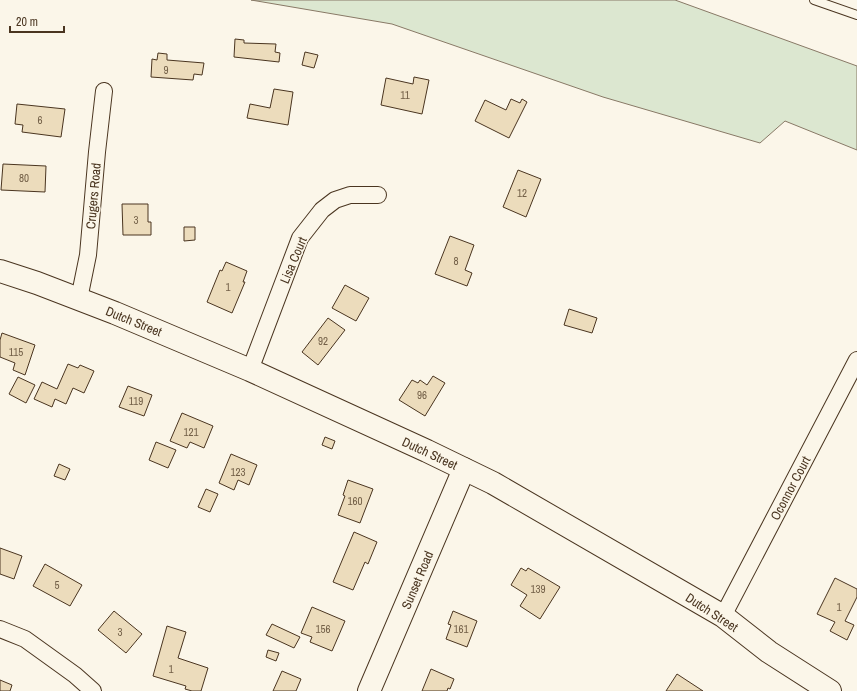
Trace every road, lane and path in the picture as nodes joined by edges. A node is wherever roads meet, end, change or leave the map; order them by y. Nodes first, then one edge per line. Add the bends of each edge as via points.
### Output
1 (814, 0) edge
2 (857, 15) edge
3 (104, 91) dead end
4 (378, 195) dead end
5 (0, 271) edge
6 (79, 299) junction
7 (857, 360) edge
8 (250, 370) junction
9 (464, 469) junction
10 (723, 616) junction
11 (0, 629) edge
12 (93, 691) edge
13 (369, 691) edge
14 (830, 691) edge

1 - 2 lane
3 - 6 street, Crugers Road via 88,255
4 - 8 street, Lisa Court via 350,195 335,200 322,210 300,238
5 - 6 street, Dutch Street
6 - 8 street, Dutch Street
7 - 10 street, Oconnor Court
8 - 9 street, Dutch Street
9 - 10 street, Dutch Street via 493,483
9 - 13 street, Sunset Road
10 - 14 street, Dutch Street via 769,652
11 - 12 street via 25,638

